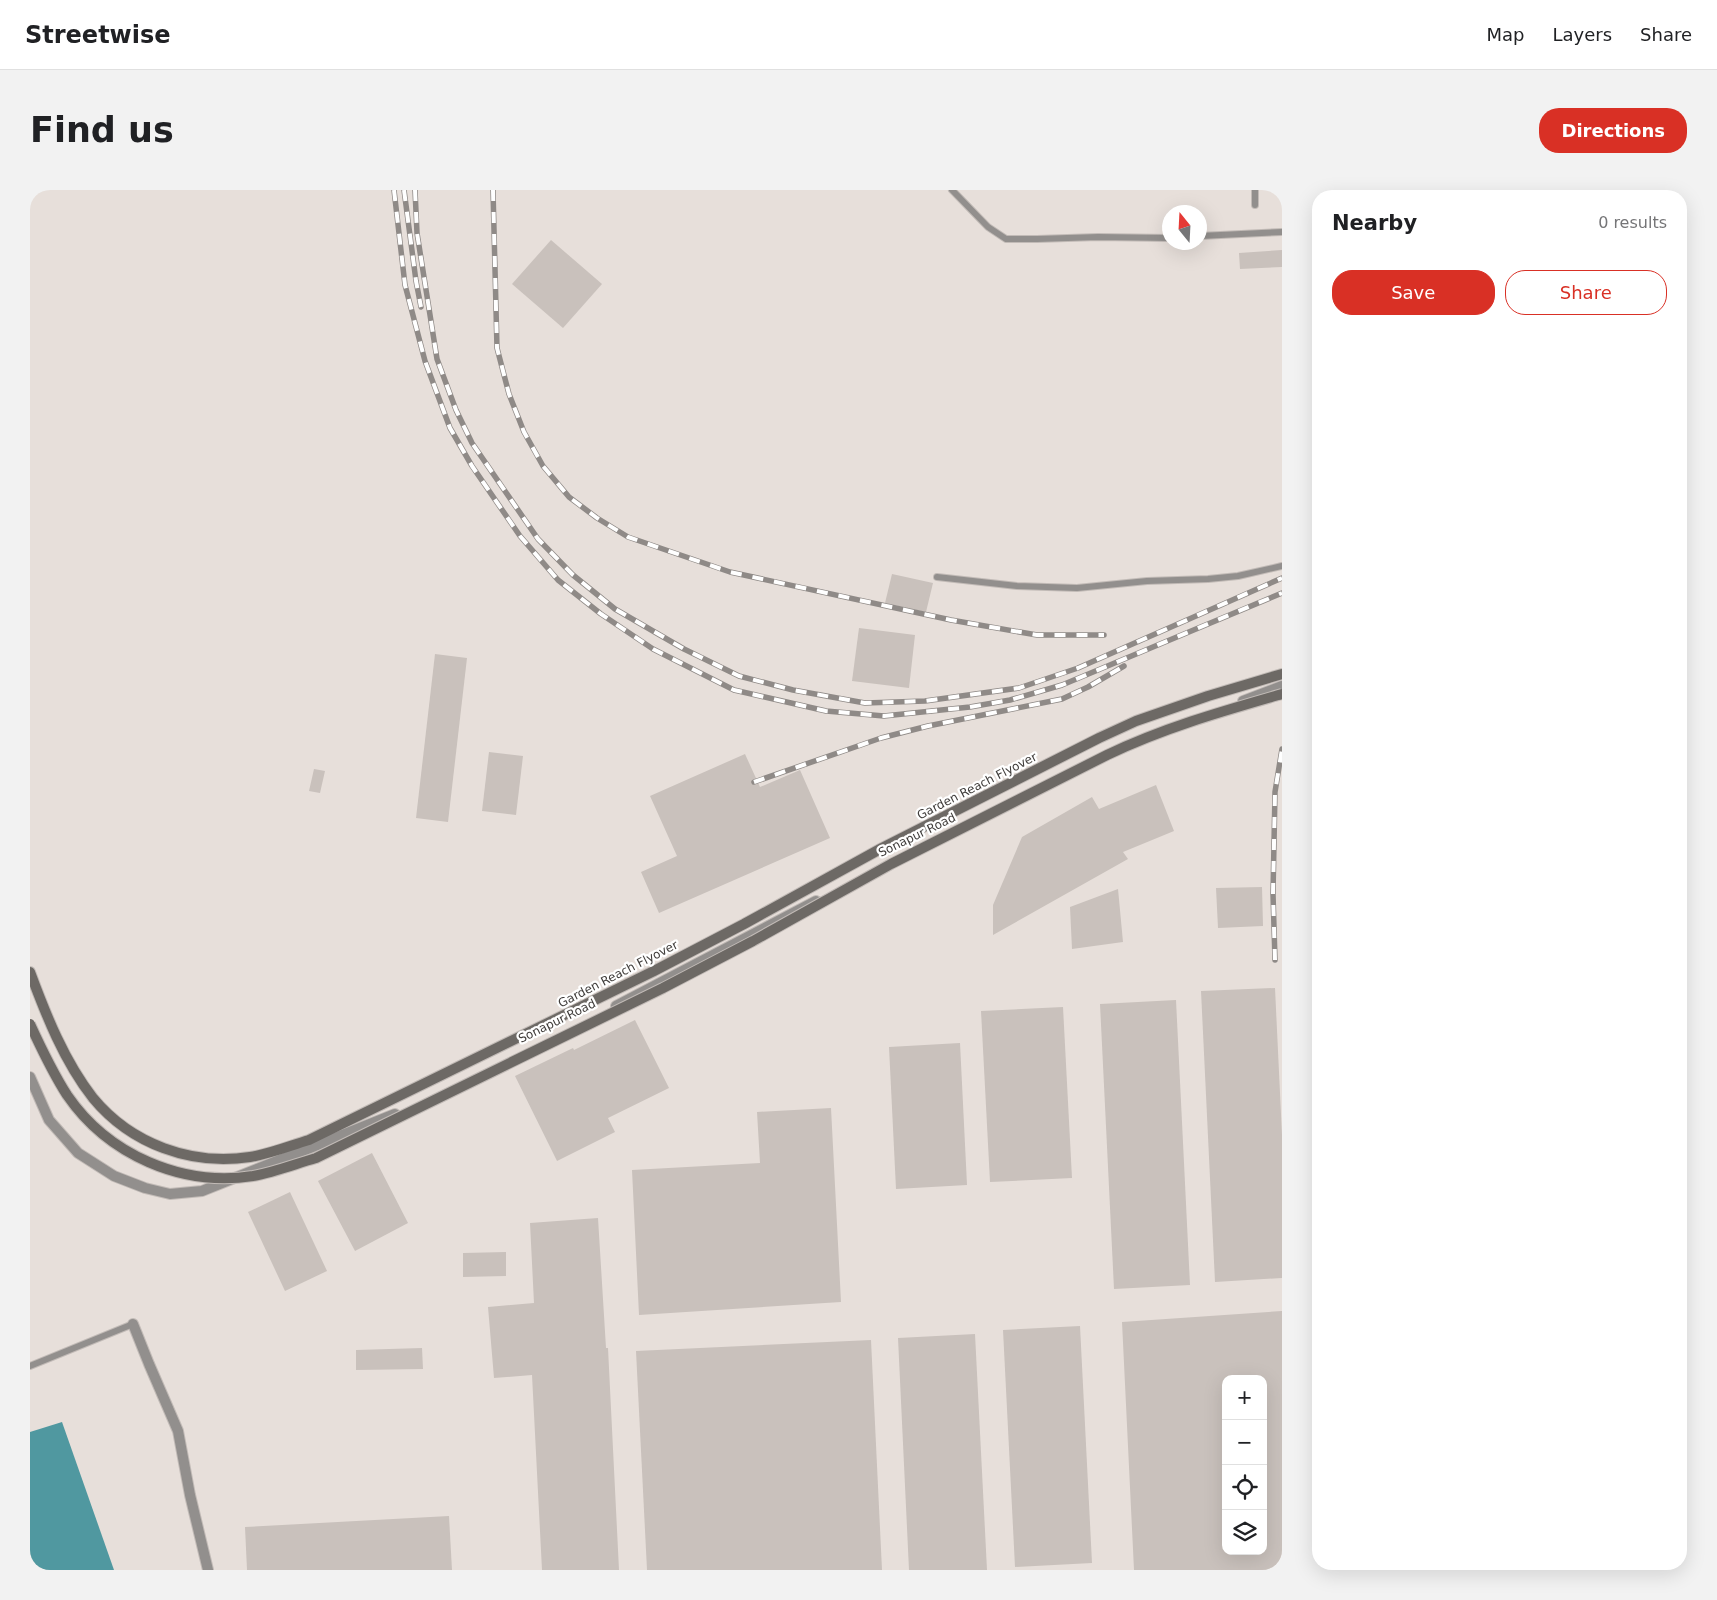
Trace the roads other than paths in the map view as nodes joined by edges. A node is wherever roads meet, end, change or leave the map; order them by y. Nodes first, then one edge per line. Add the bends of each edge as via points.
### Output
1 (952, 190) edge
2 (1255, 190) edge
3 (1255, 205) dead end
4 (1282, 232) edge
5 (1207, 236) edge
6 (1162, 238) edge
7 (1282, 566) edge
8 (937, 578) dead end
9 (1282, 674) edge
10 (1282, 686) edge
11 (1282, 694) edge
12 (30, 972) edge
13 (30, 1024) edge
14 (30, 1077) edge
15 (133, 1324) joint
16 (30, 1366) edge
17 (208, 1570) edge

1 - 6 lane via 988,227 1006,239
2 - 3 lane
4 - 5 lane
7 - 8 lane via 1238,576 1077,588 1024,587
9 - 12 main road, Garden Reach Flyover via 1136,721 1099,738 874,852 654,971 309,1140 260,1155 215,1159 179,1153 146,1140 117,1122 93,1098 74,1070
10 - 14 street, Sonapur Road via 1162,734 926,842 594,1017 387,1118 202,1191 170,1194 145,1188 114,1176 78,1154 49,1120
11 - 13 main road, bridge via 1143,738 1107,755 891,864 663,988 316,1158 274,1171 234,1178 194,1176 155,1165 120,1147 91,1124 67,1095
15 - 16 lane
15 - 17 street via 178,1431

